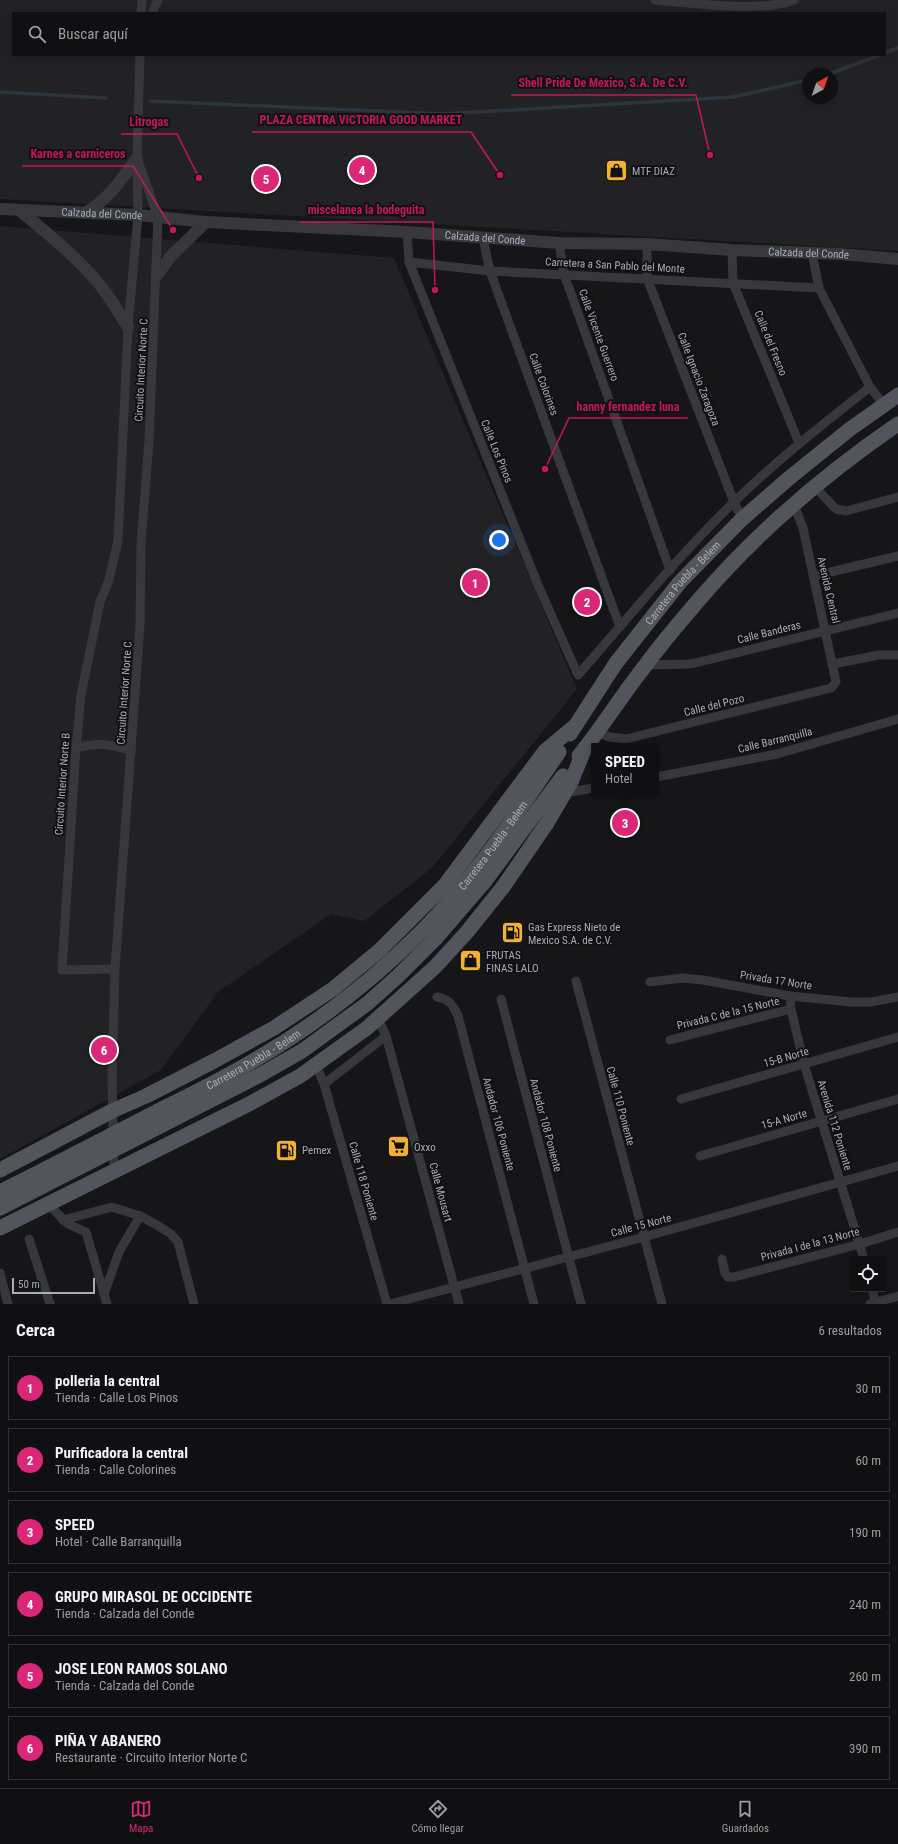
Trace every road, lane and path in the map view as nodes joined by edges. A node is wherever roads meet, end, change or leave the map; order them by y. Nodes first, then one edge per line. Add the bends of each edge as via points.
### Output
1 (142, 0) edge
2 (158, 0) edge
3 (655, 0) edge
4 (794, 0) edge
5 (141, 12) edge
6 (152, 12) edge
7 (140, 56) edge
8 (137, 158) junction
9 (0, 209) edge
10 (20, 211) junction
11 (84, 213) junction
12 (138, 215) junction
13 (158, 217) junction
14 (206, 222) junction
15 (407, 232) junction
16 (483, 238) junction
17 (559, 242) junction
18 (648, 244) junction
19 (732, 250) junction
20 (812, 253) junction
21 (898, 259) edge
22 (409, 262) junction
23 (490, 270) junction
24 (564, 274) junction
25 (157, 275) junction
26 (647, 278) junction
27 (733, 283) junction
28 (820, 288) junction
29 (128, 327) junction
30 (870, 387) junction
31 (898, 395) edge
32 (884, 405) junction
33 (897, 427) edge
34 (799, 443) junction
35 (815, 487) junction
36 (898, 497) edge
37 (734, 502) junction
38 (794, 506) junction
39 (742, 519) junction
40 (703, 535) junction
41 (716, 546) junction
42 (898, 556) edge
43 (670, 570) junction
44 (814, 576) junction
45 (100, 602) joint
46 (898, 613) edge
47 (620, 627) junction
48 (826, 630) junction
49 (898, 655) edge
50 (833, 664) junction
51 (645, 665) junction
52 (836, 682) joint
53 (898, 719) edge
54 (575, 726) junction
55 (596, 732) junction
56 (76, 748) junction
57 (585, 748) junction
58 (132, 751) junction
59 (659, 777) edge
60 (591, 788) edge
61 (564, 793) junction
62 (115, 969) junction
63 (576, 981) dead end
64 (650, 982) dead end
65 (437, 996) dead end
66 (790, 996) junction
67 (898, 997) edge
68 (501, 999) dead end
69 (791, 1009) junction
70 (378, 1018) junction
71 (386, 1036) junction
72 (898, 1037) edge
73 (670, 1040) dead end
74 (804, 1064) junction
75 (316, 1065) junction
76 (324, 1084) junction
77 (163, 1087) junction
78 (681, 1099) dead end
79 (898, 1099) edge
80 (112, 1111) junction
81 (823, 1120) junction
82 (182, 1137) junction
83 (54, 1143) junction
84 (700, 1156) dead end
85 (898, 1166) edge
86 (0, 1170) edge
87 (114, 1171) junction
88 (840, 1182) junction
89 (0, 1192) edge
90 (71, 1192) junction
91 (48, 1204) junction
92 (0, 1208) edge
93 (140, 1216) junction
94 (63, 1220) junction
95 (0, 1228) edge
96 (898, 1232) edge
97 (644, 1237) junction
98 (29, 1239) dead end
99 (860, 1244) junction
100 (863, 1256) edge
101 (569, 1257) junction
102 (722, 1259) dead end
103 (525, 1269) junction
104 (0, 1273) edge
105 (454, 1288) junction
106 (872, 1292) edge
107 (104, 1294) junction
108 (898, 1296) edge
109 (874, 1303) edge
110 (8, 1304) edge
111 (50, 1304) edge
112 (107, 1304) edge
113 (194, 1304) edge
114 (387, 1304) edge
115 (390, 1304) edge
116 (459, 1304) edge
117 (534, 1304) edge
118 (581, 1304) edge
119 (662, 1304) edge

1 - 5 street
2 - 6 street
3 - 4 street via 769,6
7 - 8 street, Circuito Interior Norte C
8 - 11 street via 111,192 97,206
8 - 12 street, Circuito Interior Norte C
8 - 13 street
9 - 10 street, Calzada del Conde
10 - 11 street, Calzada del Conde
10 - 29 street via 44,230 85,270 108,295
11 - 12 street, Calzada del Conde
12 - 13 street, Calzada del Conde
12 - 29 street, Circuito Interior Norte C
13 - 14 street, Calzada del Conde
13 - 25 street, Circuito Interior Norte C
14 - 15 street, Calzada del Conde
14 - 25 street via 172,255
15 - 16 street, Calzada del Conde
15 - 22 street, Calle Los Pinos
16 - 17 street, Calzada del Conde
16 - 23 street, Calle Colorines
17 - 18 street, Calzada del Conde
17 - 24 street, Calle Vicente Guerrero
18 - 19 street, Calzada del Conde
18 - 26 street, Calle Ignacio Zaragoza
19 - 20 street, Calzada del Conde
19 - 27 street, Calle del Fresno
20 - 21 street, Calzada del Conde
20 - 28 street
22 - 23 street, Carretera a San Pablo del Monte
22 - 47 street, Calle Los Pinos via 529,563 578,675
23 - 24 street, Carretera a San Pablo del Monte
23 - 47 street, Calle Colorines
24 - 26 street, Carretera a San Pablo del Monte
24 - 43 street, Calle Vicente Guerrero
25 - 58 street, Circuito Interior Norte C
26 - 27 street, Carretera a San Pablo del Monte
26 - 37 street, Calle Ignacio Zaragoza
27 - 28 street, Carretera a San Pablo del Monte
27 - 34 street, Calle del Fresno
28 - 30 street
29 - 45 street, Circuito Interior Norte C via 118,541 109,580
30 - 32 street
30 - 34 street
31 - 32 main road, Carretera Puebla - Belem
32 - 39 main road, Carretera Puebla - Belem via 850,429
33 - 35 main road, Carretera Puebla - Belem via 857,452
34 - 37 street
35 - 36 street via 836,509 846,511
35 - 38 main road, Carretera Puebla - Belem
37 - 39 street, Calle Ignacio Zaragoza
37 - 40 street
38 - 44 street, Avenida Central via 803,528
38 - 51 main road, Carretera Puebla - Belem via 697,602
39 - 41 main road, Carretera Puebla - Belem
40 - 41 street
40 - 43 street
41 - 54 main road, Carretera Puebla - Belem via 680,582 626,650
42 - 44 street
43 - 47 street
44 - 48 street, Avenida Central
45 - 56 street, Circuito Interior Norte B via 81,695
46 - 48 street, Calle Banderas
48 - 50 street, Avenida Central
48 - 51 street, Calle Banderas via 691,664
49 - 50 street via 879,655
50 - 52 street, Avenida Central
51 - 55 main road, Carretera Puebla - Belem
52 - 55 street, Calle del Pozo via 831,688 626,739
53 - 59 street, Calle Barranquilla via 777,754
54 - 77 main road via 545,751 445,885 380,950 333,989 274,1028
54 - 89 main road, Carretera Puebla - Belem, bridge via 492,848 439,913 387,965 309,1026 246,1065
55 - 57 main road, Carretera Puebla - Belem
56 - 58 street via 93,744 113,745
56 - 62 street, Circuito Interior Norte B via 62,970
57 - 61 main road
57 - 92 main road, Carretera Puebla - Belem, bridge via 485,881 435,939 368,1003 302,1051 260,1075
58 - 62 street, Circuito Interior Norte C
60 - 61 street
61 - 70 main road via 503,887 467,932 435,967
62 - 80 street, Circuito Interior Norte C
63 - 97 street, Calle 110 Poniente
64 - 66 street, Privada 17 Norte via 682,978 703,980
65 - 103 street, Andador 106 Poniente via 447,999 454,1006 458,1016
66 - 67 street, Privada 17 Norte via 871,1002
66 - 69 street, Avenida 112 Poniente
68 - 101 street, Andador 108 Poniente
69 - 73 street, Privada C de la 15 Norte
69 - 74 street, Avenida 112 Poniente
70 - 71 street, Calle Mousart
70 - 75 main road
71 - 76 street
71 - 105 street, Calle Mousart
72 - 74 street, 15-B Norte
74 - 78 street, 15-B Norte
74 - 81 street, Avenida 112 Poniente
75 - 76 street, Calle 118 Poniente
75 - 82 main road via 249,1104
76 - 114 street, Calle 118 Poniente
77 - 80 main road
77 - 82 main road via 162,1113 165,1120
79 - 81 street, 15-A Norte
80 - 83 main road
80 - 87 street, Circuito Interior Norte C
81 - 84 street, 15-A Norte
81 - 88 street, Avenida 112 Poniente
82 - 87 main road
83 - 86 main road
83 - 90 main road via 70,1170
85 - 88 street, Calle 15 Norte
87 - 90 main road
88 - 97 street, Calle 15 Norte
88 - 99 street, Avenida 112 Poniente
90 - 91 main road
91 - 94 street
91 - 95 main road
93 - 94 street via 112,1207
93 - 107 street via 120,1252
93 - 113 street via 158,1225 178,1242
94 - 107 street via 86,1232
96 - 99 street, Privada I de la 13 Norte
97 - 101 street, Calle 15 Norte
97 - 119 street, Calle 110 Poniente
98 - 111 street
99 - 100 street, Avenida 112 Poniente
99 - 102 street, Privada I de la 13 Norte via 734,1277 728,1277 725,1273
101 - 103 street, Calle 15 Norte
101 - 118 street, Andador 108 Poniente
103 - 105 street, Calle 15 Norte
103 - 117 street, Andador 106 Poniente
104 - 110 street
105 - 115 street, Calle 15 Norte
105 - 116 street, Calle Mousart
106 - 109 street
107 - 112 street
108 - 109 street

